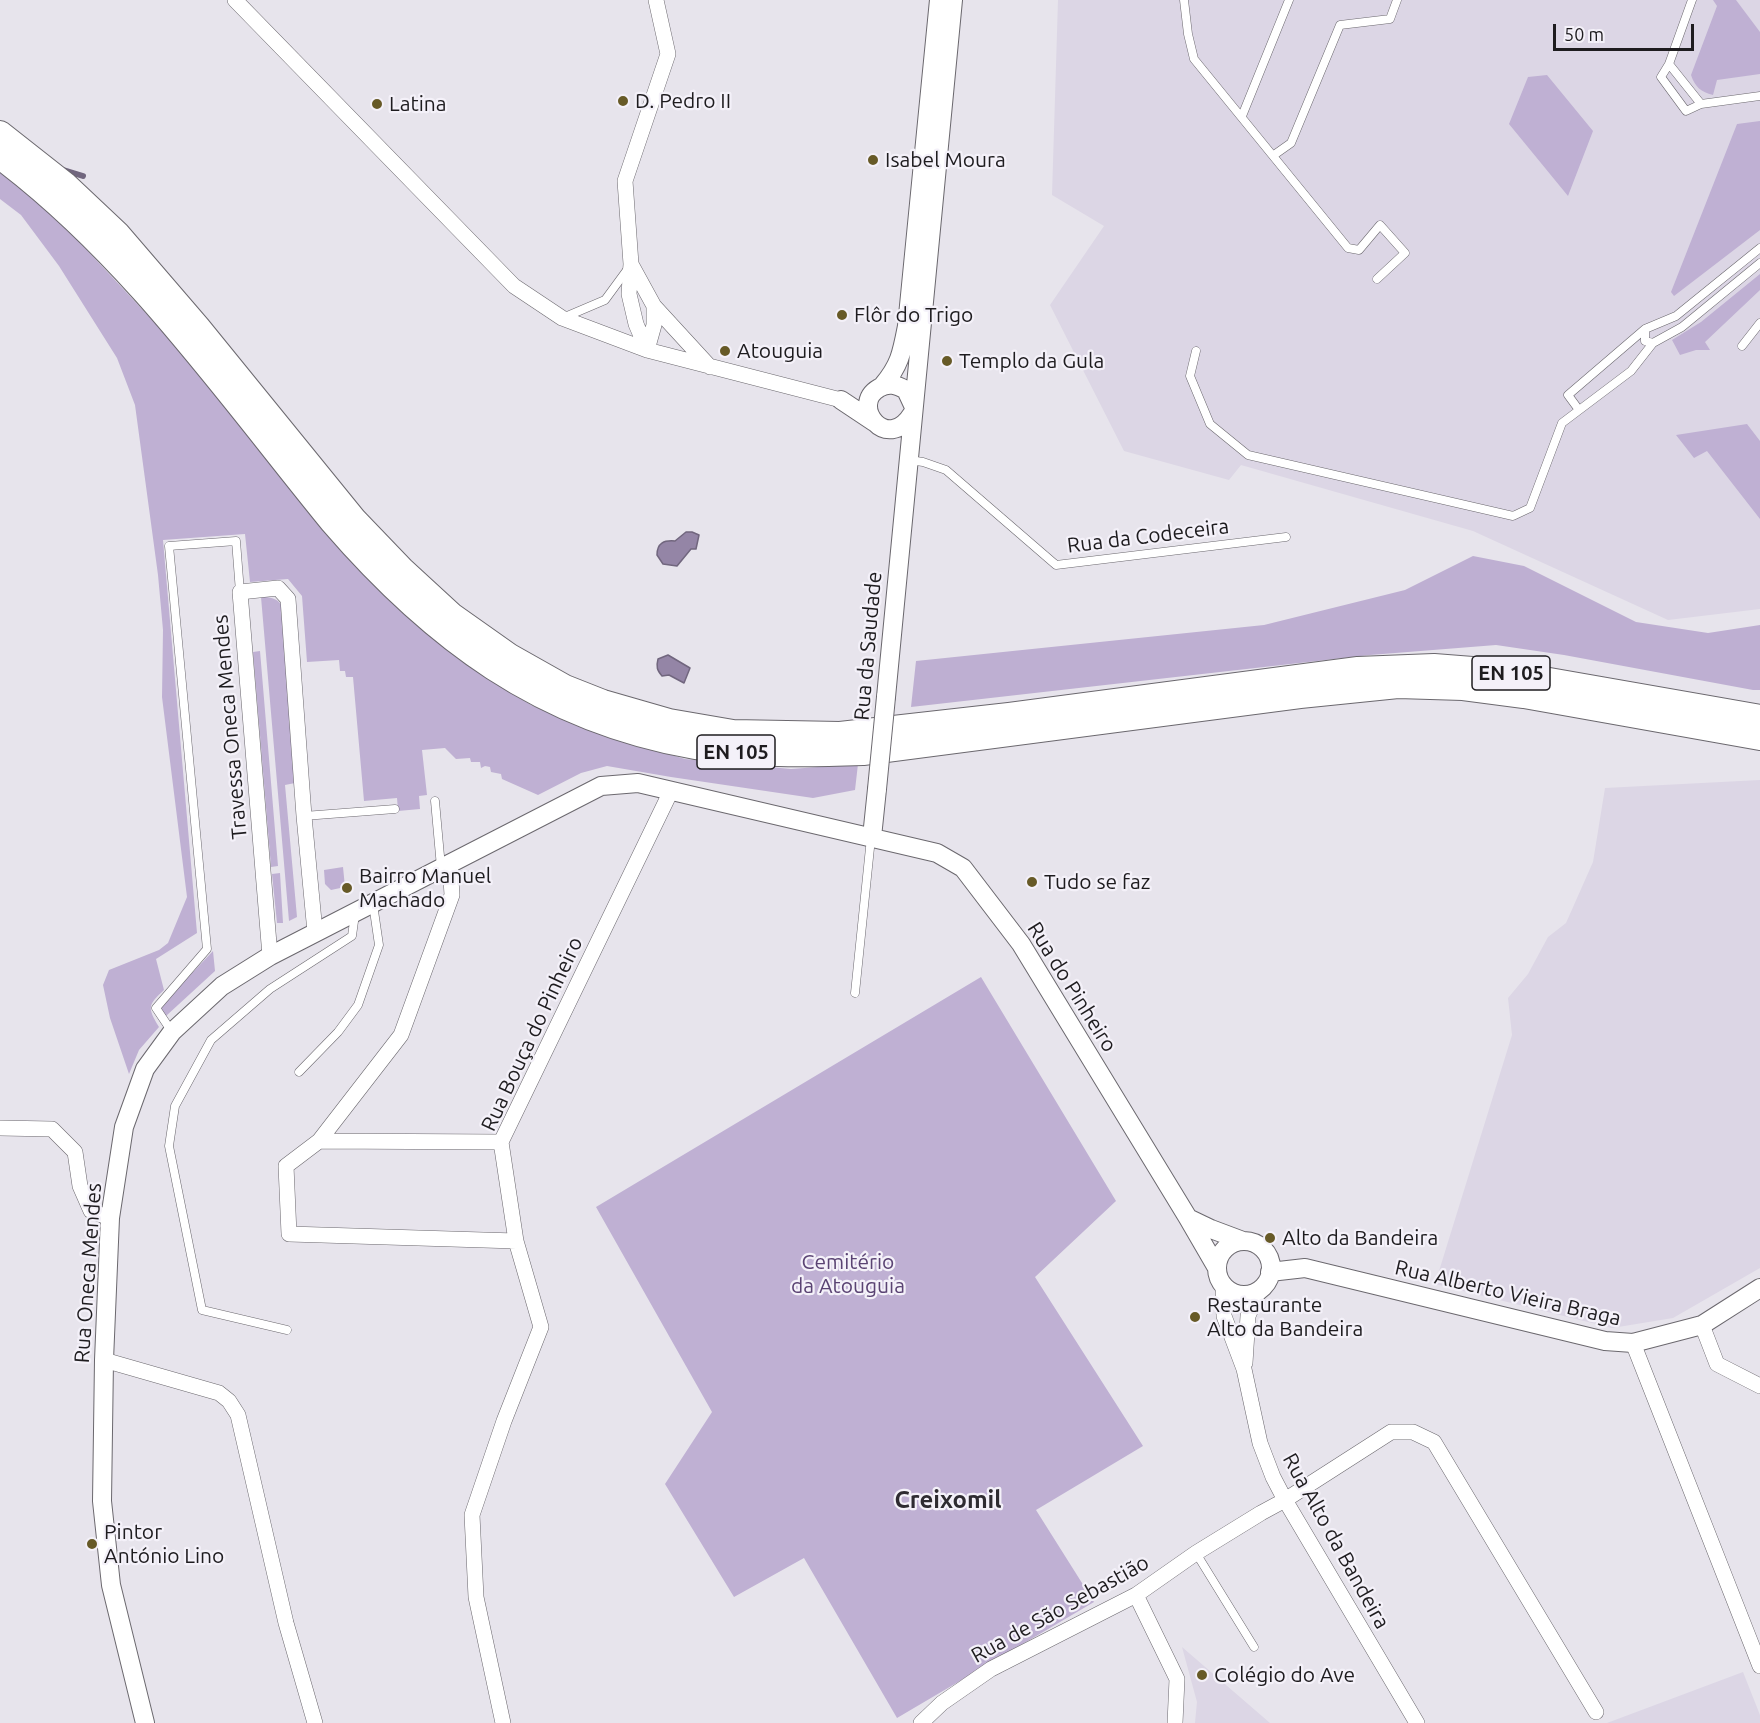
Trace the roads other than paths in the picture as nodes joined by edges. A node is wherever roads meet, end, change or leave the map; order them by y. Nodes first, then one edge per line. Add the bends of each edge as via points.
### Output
1 (235, 0) edge
2 (656, 0) edge
3 (939, 0) edge
4 (953, 0) edge
5 (1184, 0) edge
6 (1289, 0) edge
7 (1397, 0) edge
8 (1692, 0) edge
9 (1669, 64) junction
10 (1760, 96) edge
11 (1701, 104) junction
12 (1242, 116) junction
13 (0, 133) edge
14 (1274, 155) junction
15 (0, 157) edge
16 (1760, 248) edge
17 (1760, 263) edge
18 (631, 264) junction
19 (1377, 279) dead end
20 (654, 306) junction
21 (562, 318) junction
22 (1760, 323) edge
23 (1645, 329) junction
24 (1653, 343) junction
25 (1742, 346) dead end
26 (647, 350) junction
27 (1196, 351) dead end
28 (710, 367) junction
29 (879, 388) junction
30 (841, 400) junction
31 (913, 410) junction
32 (1579, 410) junction
33 (877, 425) junction
34 (907, 460) junction
35 (1286, 537) dead end
36 (240, 592) junction
37 (1760, 717) edge
38 (1760, 738) edge
39 (671, 791) junction
40 (435, 801) dead end
41 (395, 809) dead end
42 (304, 816) junction
43 (872, 837) junction
44 (446, 866) junction
45 (374, 904) junction
46 (356, 913) junction
47 (315, 932) junction
48 (270, 956) junction
49 (855, 993) dead end
50 (172, 1032) junction
51 (299, 1072) dead end
52 (0, 1128) edge
53 (320, 1141) junction
54 (501, 1142) junction
55 (110, 1218) junction
56 (1188, 1218) junction
57 (516, 1241) junction
58 (1243, 1241) junction
59 (1217, 1268) junction
60 (1270, 1272) junction
61 (1224, 1286) junction
62 (1760, 1288) edge
63 (1259, 1290) junction
64 (1702, 1325) junction
65 (287, 1330) dead end
66 (1633, 1343) junction
67 (104, 1360) junction
68 (1244, 1369) junction
69 (1760, 1386) edge
70 (1285, 1500) junction
71 (1196, 1553) junction
72 (1136, 1595) junction
73 (1254, 1647) dead end
74 (1760, 1666) edge
75 (1596, 1712) dead end
76 (145, 1723) edge
77 (315, 1723) edge
78 (503, 1723) edge
79 (921, 1723) edge
80 (1175, 1723) edge
81 (1417, 1723) edge

1 - 21 street via 514,286
2 - 18 street via 668,54 625,181
3 - 29 street via 907,326 901,357
4 - 31 street, Rua da Saudade
5 - 12 lane via 1194,59
6 - 12 lane
7 - 14 lane via 1390,19 1340,25 1292,142
8 - 9 lane
9 - 11 lane
9 - 11 lane via 1661,77 1686,111
10 - 11 lane
12 - 14 lane
13 - 37 highway, EN 105 via 66,185 118,234 354,519 402,569 452,615 510,656 565,687 603,702 669,722 733,732 840,734 1358,669 1434,666 1498,671
14 - 19 lane via 1348,248 1359,250 1380,225 1405,253
15 - 38 highway, EN 105 via 65,210 118,263 338,530 415,609 498,673 611,726 663,741 726,751 862,753 1300,696 1431,686 1494,691
16 - 23 lane via 1676,315
17 - 24 lane via 1682,327
18 - 20 street
18 - 21 lane via 605,300
18 - 26 street via 629,294
20 - 26 street
20 - 28 street
21 - 26 street
22 - 25 lane
23 - 24 lane via 1645,341
23 - 32 lane via 1568,395
24 - 32 lane via 1631,372
26 - 28 street
27 - 32 lane via 1190,376 1210,424 1248,455 1513,516 1530,508 1562,423
28 - 30 street
29 - 30 street
29 - 31 street via 891,384 906,390
29 - 33 street via 868,406
30 - 33 street
31 - 33 street via 899,428 890,430
31 - 34 street, Rua da Saudade
33 - 34 street
34 - 35 lane, Rua da Codeceira via 946,470 1056,565
34 - 43 street, Rua da Saudade, bridge
36 - 42 street, Travessa Oneca Mendes via 278,588 288,599
36 - 48 street, Travessa Oneca Mendes
36 - 50 lane via 236,541 169,546 207,950 156,1008
39 - 43 street, Rua Oneca Mendes
39 - 44 street, Rua Oneca Mendes via 638,783 601,786
39 - 54 street, Rua Bouça do Pinheiro
40 - 44 lane
41 - 42 lane
42 - 47 street, Travessa Oneca Mendes
43 - 49 lane
43 - 56 street, Rua do Pinheiro via 937,853 963,868 1021,944
44 - 45 street, Rua Oneca Mendes
44 - 53 street via 452,895 400,1035
45 - 46 street, Rua Oneca Mendes
45 - 51 lane via 379,945 358,1005
46 - 47 street, Rua Oneca Mendes
46 - 65 lane via 352,936 270,989 212,1040 175,1106 169,1146 202,1310
47 - 48 street, Rua Oneca Mendes
48 - 50 street, Rua Oneca Mendes via 222,986
50 - 55 street, Rua Oneca Mendes via 145,1069 124,1127
52 - 55 street via 52,1129 75,1152 80,1186 91,1211
53 - 54 street
53 - 57 street via 286,1166 289,1234
54 - 57 street, Rua Bouça do Pinheiro
55 - 67 street, Rua Oneca Mendes
56 - 58 street
56 - 59 street, Rua do Pinheiro
57 - 78 street, Rua Bouça do Pinheiro via 541,1327 472,1515 476,1598
58 - 59 street via 1224,1250
58 - 60 street via 1264,1250
59 - 61 street
60 - 63 street
60 - 66 street, Rua Alberto Vieira Braga via 1305,1268 1605,1341
61 - 63 street via 1240,1295
61 - 68 street, Rua Alto da Bandeira via 1224,1316
62 - 64 street, Rua Alberto Vieira Braga
63 - 68 street, Rua Alto da Bandeira via 1248,1316
64 - 66 street, Rua Alberto Vieira Braga
64 - 69 street via 1717,1364
66 - 74 street
67 - 76 street, Rua Oneca Mendes via 102,1501 111,1585
67 - 77 street via 219,1394 238,1415 286,1623
68 - 70 street, Rua Alto da Bandeira via 1260,1443
70 - 71 street, Rua de São Sebastião
70 - 75 street, Rua de São Sebastião via 1391,1432 1413,1432 1434,1442
70 - 81 street, Rua Alto da Bandeira
71 - 72 street, Rua de São Sebastião
71 - 73 lane
72 - 79 street, Rua de São Sebastião via 991,1669 942,1703
72 - 80 street via 1177,1680

